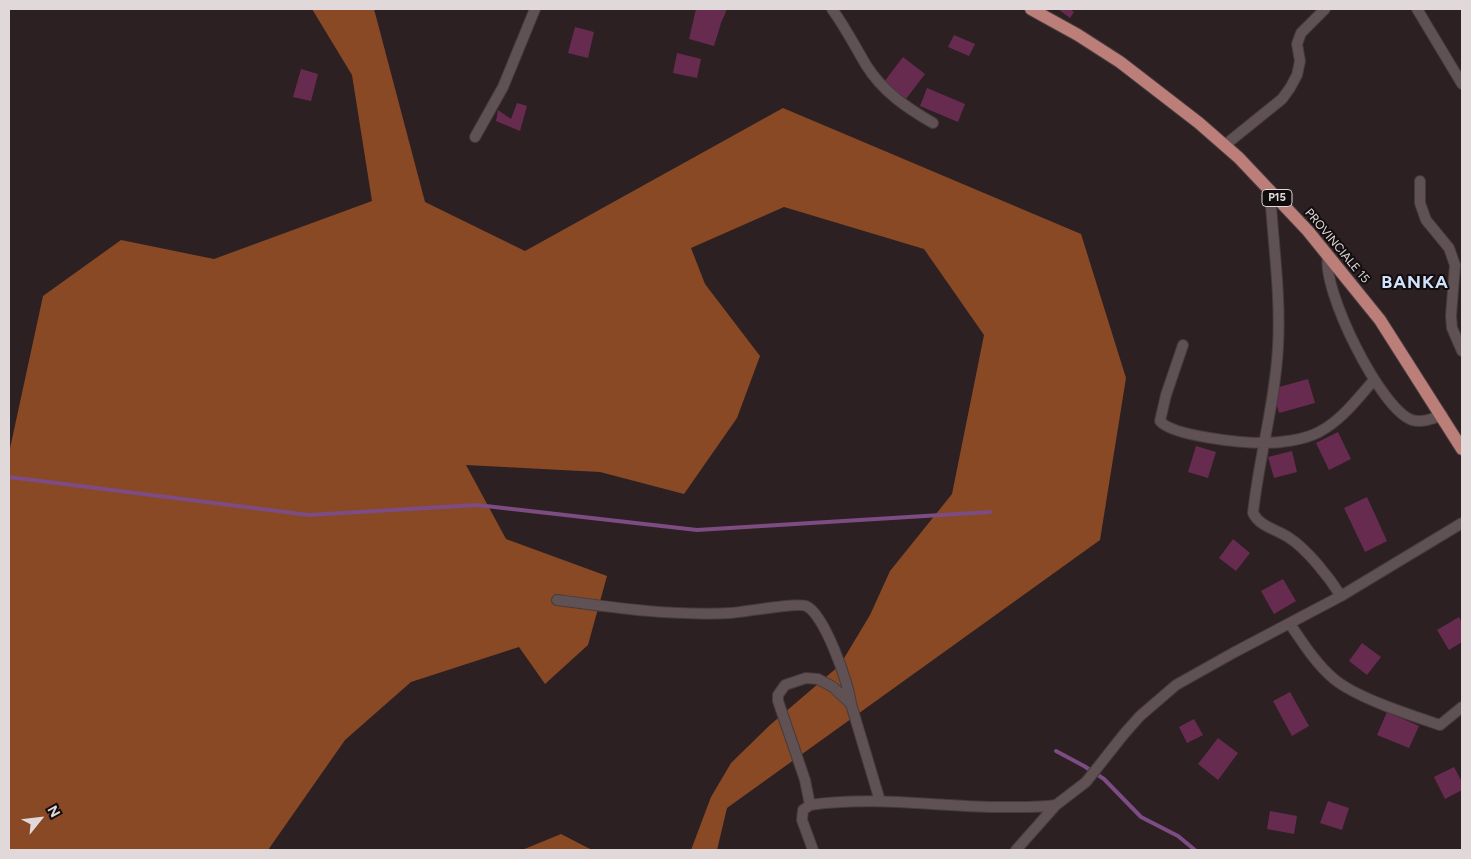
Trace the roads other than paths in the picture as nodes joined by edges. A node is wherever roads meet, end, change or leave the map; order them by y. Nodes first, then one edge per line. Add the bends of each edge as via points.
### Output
1 (535, 9) edge
2 (832, 9) edge
3 (1031, 9) edge
4 (1325, 9) edge
5 (1418, 9) edge
6 (1462, 84) edge
7 (933, 123) dead end
8 (475, 137) dead end
9 (1225, 145) junction
10 (1420, 181) dead end
11 (1270, 191) junction
12 (1328, 256) junction
13 (1183, 344) dead end
14 (1462, 351) edge
15 (1374, 380) junction
16 (1442, 415) junction
17 (1264, 443) junction
18 (1462, 448) edge
19 (1462, 523) edge
20 (1341, 596) junction
21 (558, 600) dead end
22 (1290, 624) junction
23 (851, 704) junction
24 (1462, 707) edge
25 (880, 801) junction
26 (810, 805) junction
27 (1056, 805) junction
28 (813, 850) edge
29 (1016, 850) edge

1 - 8 street via 503,87
2 - 7 street via 867,67 883,86 905,107
3 - 9 main road, PROVINCIALE 15 / P15 via 1120,62
4 - 9 street via 1301,33 1297,44 1300,62 1290,88
5 - 6 street
9 - 11 main road, PROVINCIALE 15 / P15
10 - 14 street via 1420,203 1426,220 1449,248 1455,265 1451,316 1452,328
11 - 12 main road, PROVINCIALE 15 / P15
11 - 17 street via 1278,273 1278,347
12 - 15 street via 1331,288
12 - 16 main road, PROVINCIALE 15 / P15 via 1380,320
13 - 17 street via 1160,416 1163,425 1214,438
15 - 16 street via 1400,413 1412,420 1427,421
15 - 17 street via 1336,422 1317,433
16 - 18 main road, PROVINCIALE 15 / P15
17 - 20 street via 1253,513 1257,521 1289,537 1323,571
19 - 20 street
20 - 22 street
21 - 23 street via 676,614 748,612 799,604 808,606 827,633 848,683
22 - 24 street via 1322,668 1344,686 1440,725
22 - 27 street via 1176,685 1140,716 1086,782
23 - 25 street
23 - 26 street via 833,687 818,679 791,682 780,690 778,701 805,780
25 - 26 street
25 - 27 street via 1026,808
26 - 28 street via 803,810 802,820
27 - 29 street

